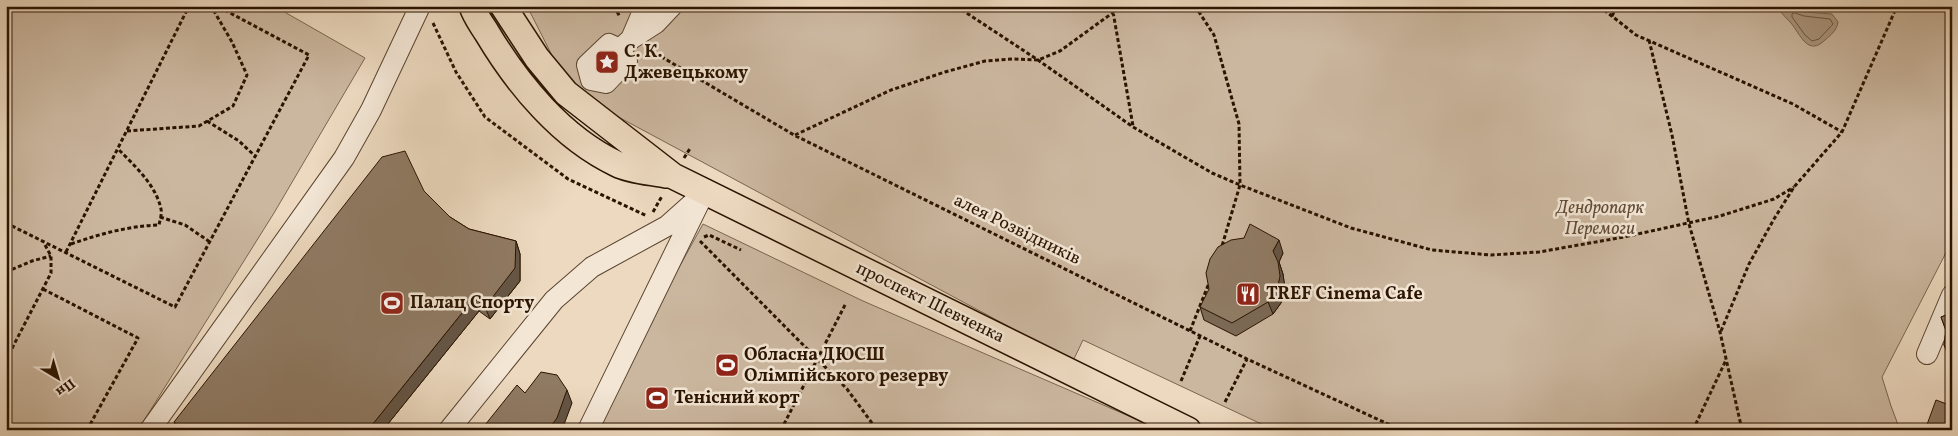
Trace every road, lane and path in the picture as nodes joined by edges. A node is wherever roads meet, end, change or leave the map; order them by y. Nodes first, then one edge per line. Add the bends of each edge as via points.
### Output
1 (189, 6) edge
2 (211, 6) edge
3 (217, 6) edge
4 (472, 6) edge
5 (503, 6) edge
6 (648, 6) edge
7 (672, 6) edge
8 (956, 6) edge
9 (1112, 6) edge
10 (1122, 6) edge
11 (1195, 6) edge
12 (1598, 6) edge
13 (1618, 6) edge
14 (1897, 6) edge
15 (425, 10) edge
16 (1113, 13) junction
17 (1612, 16) junction
18 (1649, 40) junction
19 (626, 44) junction
20 (1038, 60) junction
21 (587, 85) dead end
22 (208, 121) junction
23 (1133, 127) junction
24 (127, 131) junction
25 (1842, 132) junction
26 (794, 136) junction
27 (118, 149) junction
28 (255, 156) junction
29 (673, 176) junction
30 (1240, 185) junction
31 (1794, 187) junction
32 (704, 193) junction
33 (160, 217) junction
34 (6, 223) edge
35 (1689, 224) junction
36 (667, 226) junction
37 (210, 242) junction
38 (44, 243) junction
39 (70, 244) junction
40 (1222, 248) edge
41 (741, 250) dead end
42 (66, 252) junction
43 (51, 256) junction
44 (6, 272) edge
45 (1210, 281) edge
46 (43, 288) junction
47 (1952, 295) edge
48 (846, 303) dead end
49 (1190, 331) junction
50 (1720, 332) junction
51 (1200, 336) junction
52 (1928, 354) dead end
53 (818, 359) junction
54 (1247, 359) junction
55 (1726, 359) junction
56 (6, 360) edge
57 (1181, 381) dead end
58 (1225, 402) dead end
59 (87, 430) edge
60 (150, 430) edge
61 (449, 430) edge
62 (588, 430) edge
63 (781, 430) edge
64 (877, 430) edge
65 (1188, 430) edge
66 (1401, 430) edge
67 (1693, 430) edge
68 (1742, 430) edge

1 - 24 path
2 - 22 path via 247,75 233,106
3 - 28 path via 309,55
4 - 29 main road, проспект Шевченка via 514,74 558,123 619,165
5 - 29 main road, проспект Шевченка via 536,58 566,93
6 - 19 street
7 - 19 street via 656,23
8 - 20 path
9 - 16 path
10 - 16 path
11 - 30 path via 1214,34 1239,124
12 - 17 path
13 - 17 path
14 - 25 path
15 - 36 path via 456,72 485,117 568,179
15 - 60 street via 344,158
16 - 20 path via 1060,51
16 - 23 path
17 - 18 path
18 - 25 path via 1793,104
18 - 35 path
19 - 21 street via 608,44 598,54 587,66
19 - 26 path, алея Розвідників
20 - 23 path
20 - 26 path via 985,61 945,72 891,90
22 - 24 path via 199,126
22 - 28 path via 240,141
23 - 30 path via 1212,173
24 - 27 path
25 - 31 path
26 - 49 path, алея Розвідників
27 - 33 path via 137,167 153,190 162,210
27 - 39 path
28 - 37 path
29 - 32 main road, проспект Шевченка
30 - 35 path via 1351,228 1432,250 1481,254 1539,252
30 - 40 path
31 - 35 path via 1774,199
31 - 50 path via 1749,264
32 - 36 street
32 - 62 street
32 - 65 main road, проспект Шевченка
33 - 37 path via 185,225
33 - 39 path via 159,225 103,233
34 - 38 path
35 - 50 path
36 - 61 street via 592,267 554,300
37 - 42 path via 175,307
38 - 42 path
38 - 43 path
39 - 42 path
41 - 53 path via 709,235 699,239
43 - 44 path
43 - 46 path via 51,273
45 - 49 path
46 - 56 path
46 - 59 path via 138,338
47 - 52 street
48 - 53 path
49 - 51 path, алея Розвідників
50 - 55 path
51 - 54 path, алея Розвідників
51 - 57 path
53 - 63 path
53 - 64 path via 847,389
54 - 58 path
54 - 66 path, алея Розвідників
55 - 67 path
55 - 68 path

